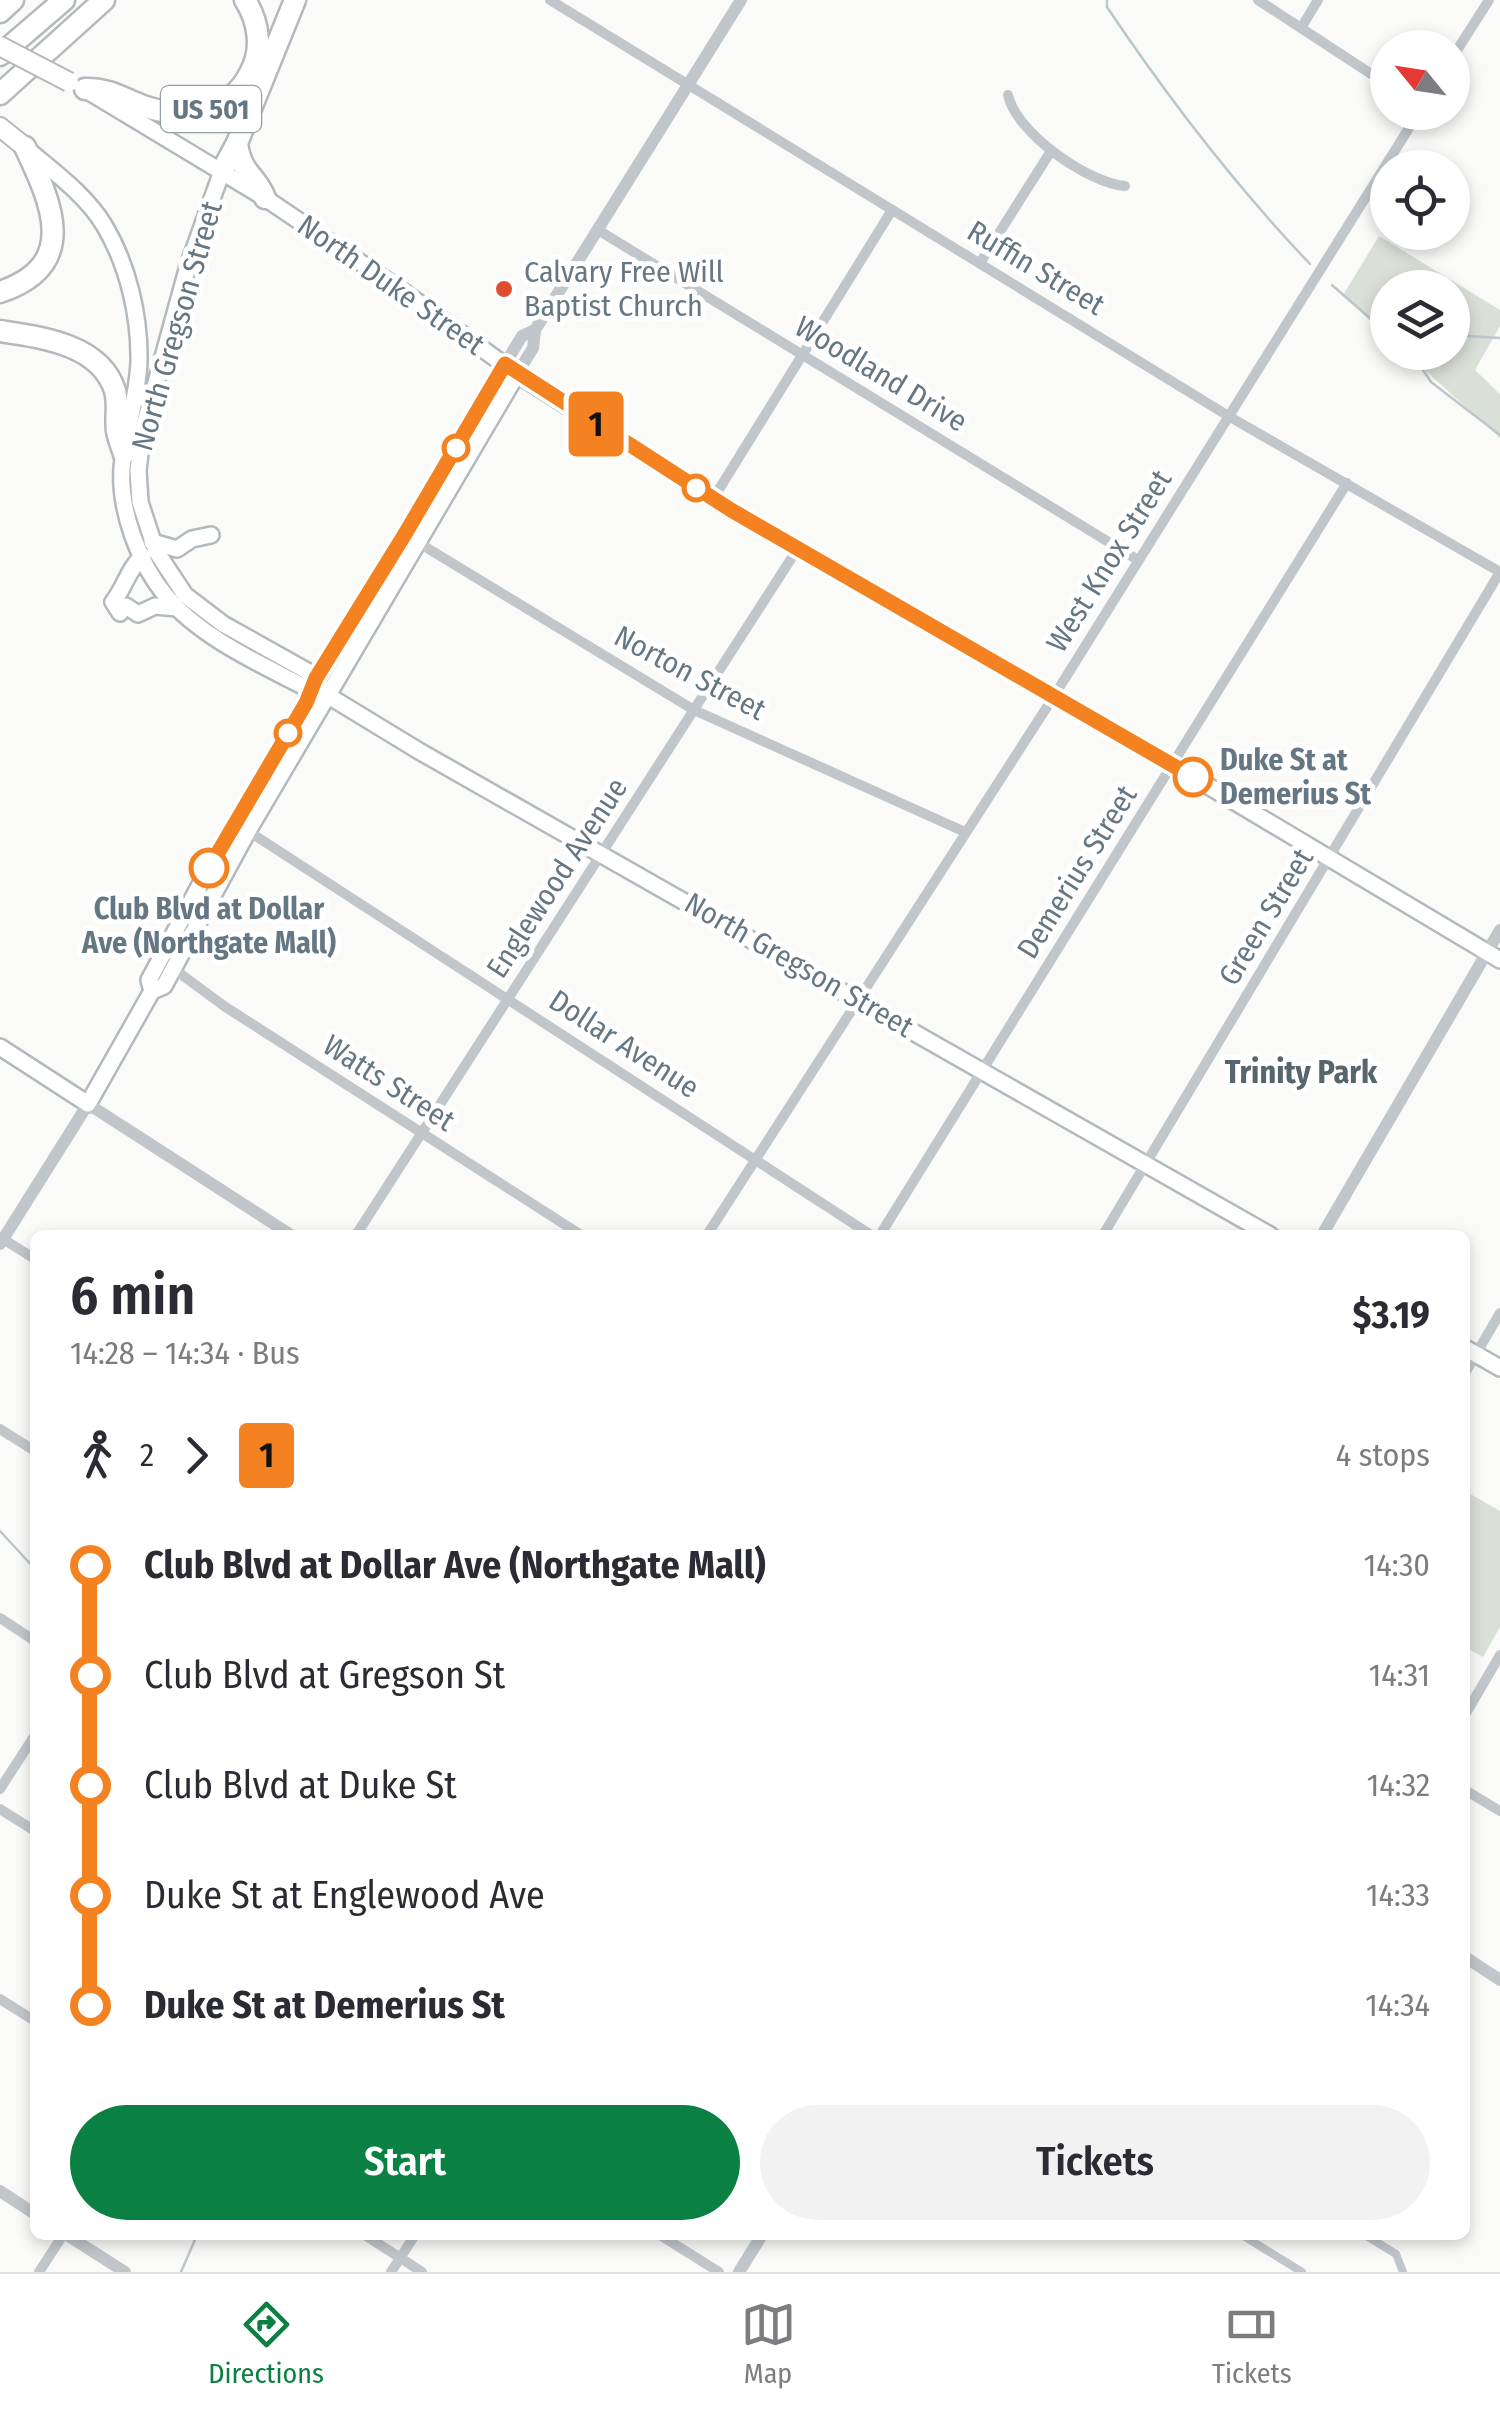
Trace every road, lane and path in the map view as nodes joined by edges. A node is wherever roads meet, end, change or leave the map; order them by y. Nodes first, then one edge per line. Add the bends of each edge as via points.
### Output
1 (13, 0) edge
2 (64, 0) edge
3 (104, 0) edge
4 (116, 0) edge
5 (245, 0) edge
6 (295, 0) edge
7 (741, 0) edge
8 (1258, 0) edge
9 (1318, 0) edge
10 (1489, 0) edge
11 (552, 1) edge
12 (0, 12) edge
13 (1301, 28) junction
14 (1470, 30) edge
15 (68, 35) junction
16 (0, 46) edge
17 (0, 55) edge
18 (1370, 73) edge
19 (689, 85) junction
20 (77, 86) junction
21 (0, 94) edge
22 (1008, 95) dead end
23 (1408, 130) edge
24 (12, 137) edge
25 (238, 144) junction
26 (1051, 150) junction
27 (222, 171) junction
28 (1125, 186) dead end
29 (265, 198) junction
30 (892, 210) junction
31 (598, 230) junction
32 (980, 262) junction
33 (0, 292) edge
34 (0, 331) edge
35 (802, 355) junction
36 (511, 369) junction
37 (1230, 417) junction
38 (124, 454) junction
39 (1347, 483) junction
40 (713, 499) junction
41 (211, 535) dead end
42 (411, 538) junction
43 (798, 548) junction
44 (148, 549) junction
45 (1138, 560) junction
46 (1500, 572) edge
47 (177, 608) junction
48 (318, 688) junction
49 (1054, 696) junction
50 (694, 710) junction
51 (1173, 765) junction
52 (248, 831) junction
53 (965, 832) junction
54 (603, 854) junction
55 (1330, 860) junction
56 (176, 927) junction
57 (1500, 930) edge
58 (1493, 957) edge
59 (174, 969) junction
60 (152, 991) junction
61 (859, 999) junction
62 (508, 1000) junction
63 (0, 1047) edge
64 (983, 1070) junction
65 (88, 1104) junction
66 (421, 1133) junction
67 (756, 1160) junction
68 (1146, 1164) junction
69 (283, 1230) edge
70 (359, 1230) edge
71 (573, 1230) edge
72 (710, 1230) edge
73 (863, 1230) edge
74 (883, 1230) edge
75 (1106, 1230) edge
76 (1261, 1230) edge
77 (1325, 1230) edge
78 (1, 1240) edge
79 (30, 1256) edge
80 (1500, 1313) edge
81 (1471, 1351) edge
82 (1500, 1368) edge
83 (0, 1429) edge
84 (30, 1448) edge
85 (0, 1618) edge
86 (30, 1637) edge
87 (1500, 1654) edge
88 (1470, 1707) edge
89 (30, 1743) edge
90 (0, 1789) edge
91 (1470, 1793) edge
92 (0, 1809) edge
93 (1500, 1811) edge
94 (30, 1828) edge
95 (1470, 1961) edge
96 (1500, 1980) edge
97 (0, 1999) edge
98 (30, 2018) edge
99 (0, 2191) edge
100 (30, 2211) edge
101 (61, 2240) edge
102 (73, 2240) edge
103 (373, 2240) edge
104 (411, 2240) edge
105 (668, 2240) edge
106 (759, 2240) edge
107 (1250, 2240) edge
108 (1373, 2240) edge
109 (400, 2258) junction
110 (39, 2272) edge
111 (125, 2272) edge
112 (391, 2272) edge
113 (422, 2272) edge
114 (719, 2272) edge
115 (739, 2272) edge
116 (1302, 2272) edge
117 (1403, 2272) edge

1 - 12 highway
2 - 17 highway
3 - 15 highway
4 - 15 highway
5 - 20 highway, US 501 via 258,34 256,62 241,88 217,107 177,114 105,88
6 - 25 highway
7 - 19 street
8 - 13 street
9 - 13 street
10 - 14 street
11 - 19 street, Ruffin Street
13 - 18 street
15 - 21 highway
16 - 20 highway, North Duke Street / US 501, bridge
19 - 30 street, Ruffin Street
19 - 31 street
20 - 27 main road, North Duke Street
22 - 26 street via 1016,114
23 - 37 street, West Knox Street
24 - 33 highway via 53,211 52,239 34,272
24 - 38 main road, North Gregson Street via 102,222 125,274 139,354
25 - 27 highway
25 - 29 highway via 244,170
26 - 28 street via 1104,182
26 - 32 street
27 - 29 main road, North Duke Street
27 - 44 main road, North Gregson Street via 143,430 138,486
29 - 36 main road, North Duke Street
30 - 32 street, Ruffin Street
30 - 35 street
31 - 35 street, Woodland Drive
31 - 36 street via 536,330 533,348
32 - 37 street, Ruffin Street
34 - 38 highway via 42,338 96,362 114,389
35 - 40 street
35 - 45 street, Woodland Drive
36 - 40 main road, North Duke Street
36 - 42 main road
37 - 39 street, Ruffin Street
37 - 45 street, West Knox Street
38 - 44 main road, North Gregson Street via 131,526
39 - 46 street, Ruffin Street
39 - 51 street, Demerius Street
40 - 43 main road, North Duke Street
41 - 44 main road via 178,549
42 - 48 main road
42 - 50 street, Norton Street
43 - 49 main road, North Duke Street
43 - 50 street, Englewood Avenue
44 - 47 main road, North Gregson Street via 155,582
44 - 47 main road via 132,564 113,602 138,614 155,606
44 - 48 main road, North Gregson Street via 198,606
45 - 49 street, West Knox Street
46 - 55 street, Green Street
47 - 48 main road, North Gregson Street via 215,636
48 - 52 main road
48 - 54 main road, North Gregson Street
48 - 56 main road
49 - 51 main road, North Duke Street
49 - 53 street, West Knox Street
50 - 53 street, Norton Street
50 - 54 street, Englewood Avenue
51 - 55 main road, North Duke Street
51 - 64 street, Demerius Street
52 - 59 main road
52 - 62 street, Dollar Avenue
53 - 61 street, West Knox Street
54 - 61 main road, North Gregson Street
54 - 62 street, Englewood Avenue
55 - 58 main road, North Duke Street
55 - 68 street, Green Street
56 - 59 main road via 169,952
56 - 60 main road via 149,980
57 - 58 street
58 - 77 street
59 - 60 main road
59 - 66 street, Watts Street
60 - 65 main road
61 - 64 main road, North Gregson Street
61 - 67 street, West Knox Street
62 - 66 street, Englewood Avenue
62 - 67 street, Dollar Avenue
63 - 65 main road
64 - 68 main road, North Gregson Street
64 - 74 street, Demerius Street
65 - 69 street
65 - 78 street
66 - 70 street, Englewood Avenue
66 - 71 street, Watts Street
67 - 72 street, West Knox Street
67 - 73 street, Dollar Avenue
68 - 75 street, Green Street
68 - 76 main road, North Gregson Street
78 - 79 street
80 - 81 street
81 - 82 main road
83 - 84 street
85 - 86 street
87 - 88 street
89 - 90 street
91 - 93 street
92 - 94 street
95 - 96 street
97 - 98 street
99 - 100 street
101 - 110 street
102 - 111 street
103 - 109 street
104 - 109 street
105 - 114 street
106 - 115 street
107 - 116 street
108 - 117 street via 1396,2254
109 - 112 street
109 - 113 street

